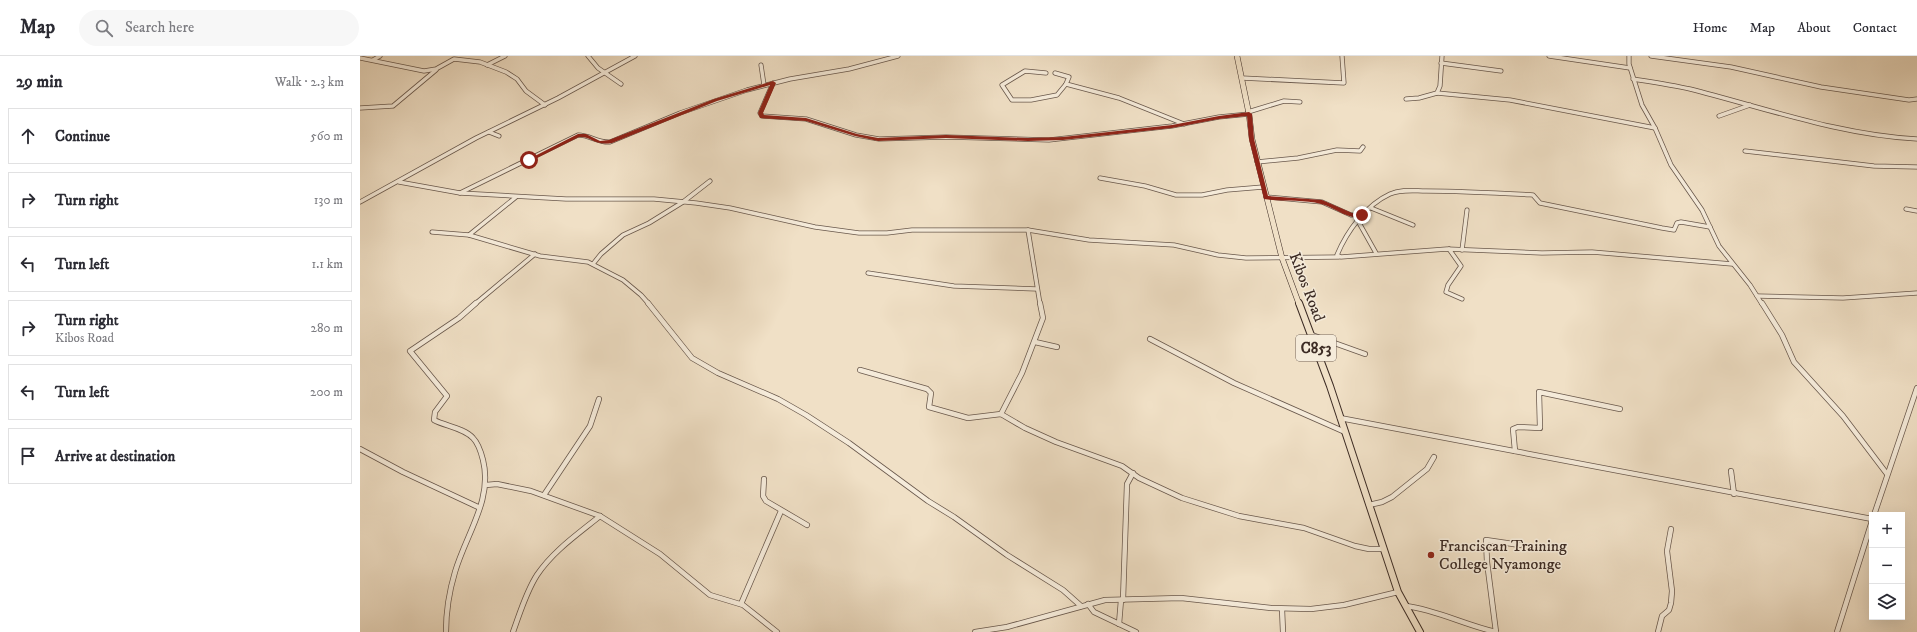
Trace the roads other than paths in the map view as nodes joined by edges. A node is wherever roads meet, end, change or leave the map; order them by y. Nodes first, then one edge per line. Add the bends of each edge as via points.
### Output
1 (380, 56) edge
2 (457, 56) edge
3 (505, 56) edge
4 (588, 56) edge
5 (635, 56) edge
6 (898, 56) edge
7 (1237, 56) edge
8 (1342, 56) edge
9 (1442, 56) edge
10 (1549, 56) edge
11 (1629, 56) edge
12 (1651, 56) edge
13 (887, 57) edge
14 (360, 58) edge
15 (454, 59) junction
16 (373, 60) junction
17 (1441, 62) junction
18 (487, 65) junction
19 (761, 65) dead end
20 (1630, 68) junction
21 (436, 69) junction
22 (1501, 71) dead end
23 (604, 73) junction
24 (1046, 73) dead end
25 (1055, 74) dead end
26 (1242, 78) junction
27 (1633, 79) junction
28 (773, 83) junction
29 (620, 84) dead end
30 (1066, 84) junction
31 (764, 85) junction
32 (1437, 94) junction
33 (1406, 99) dead end
34 (1917, 99) edge
35 (1300, 102) dead end
36 (546, 105) junction
37 (1750, 105) junction
38 (360, 108) edge
39 (1249, 113) junction
40 (1719, 116) dead end
41 (1184, 124) junction
42 (1655, 128) junction
43 (489, 132) junction
44 (499, 136) dead end
45 (1917, 139) edge
46 (1363, 147) dead end
47 (1745, 151) dead end
48 (1257, 162) junction
49 (1917, 167) edge
50 (1100, 178) dead end
51 (710, 181) dead end
52 (399, 182) junction
53 (1263, 187) junction
54 (460, 193) junction
55 (514, 196) junction
56 (1266, 197) junction
57 (360, 202) edge
58 (683, 202) junction
59 (1371, 208) junction
60 (1906, 208) dead end
61 (1467, 210) dead end
62 (1917, 211) edge
63 (1362, 215) junction
64 (1358, 221) junction
65 (1413, 225) dead end
66 (1710, 227) junction
67 (1028, 230) junction
68 (432, 232) dead end
69 (469, 235) junction
70 (1449, 249) junction
71 (1462, 250) junction
72 (1376, 253) junction
73 (534, 254) junction
74 (1339, 257) junction
75 (1282, 258) junction
76 (593, 264) junction
77 (1732, 264) junction
78 (868, 273) dead end
79 (1037, 289) junction
80 (1917, 293) edge
81 (1757, 296) junction
82 (1462, 299) dead end
83 (1312, 335) junction
84 (1150, 339) dead end
85 (1035, 342) junction
86 (1057, 346) dead end
87 (1365, 354) dead end
88 (860, 370) dead end
89 (1917, 388) edge
90 (599, 399) dead end
91 (1620, 409) dead end
92 (1001, 414) junction
93 (1340, 418) junction
94 (1345, 432) junction
95 (360, 450) edge
96 (1515, 451) junction
97 (1434, 457) dead end
98 (1731, 471) dead end
99 (1133, 473) junction
100 (1887, 474) junction
101 (764, 479) dead end
102 (486, 485) junction
103 (1734, 494) junction
104 (544, 495) junction
105 (1369, 505) junction
106 (478, 507) junction
107 (781, 511) junction
108 (1875, 512) edge
109 (600, 516) junction
110 (1869, 519) edge
111 (807, 525) dead end
112 (1671, 529) dead end
113 (1869, 530) edge
114 (1520, 544) dead end
115 (1384, 549) junction
116 (1398, 592) junction
117 (1122, 600) junction
118 (741, 604) junction
119 (1088, 604) junction
120 (1081, 606) junction
121 (1406, 606) junction
122 (1282, 608) junction
123 (1119, 624) junction
124 (1008, 630) edge
125 (446, 632) edge
126 (513, 632) edge
127 (776, 632) edge
128 (975, 632) edge
129 (1136, 632) edge
130 (1283, 632) edge
131 (1420, 632) edge
132 (1496, 632) edge
133 (1658, 632) edge
134 (1837, 632) edge

1 - 16 street
2 - 15 street
3 - 18 street
4 - 23 street
5 - 23 street
6 - 13 street
7 - 26 main road, Kibos Road / C853
8 - 26 street via 1344,84
9 - 17 street
10 - 20 street
11 - 20 street
12 - 34 street via 1732,67 1857,93
13 - 28 street via 850,69
14 - 16 street
15 - 18 street
15 - 21 street
16 - 21 street via 419,70
17 - 22 street
17 - 32 street
18 - 36 street via 517,79 526,91
19 - 31 street
20 - 27 street
21 - 38 street via 393,106
23 - 29 street
23 - 36 street
24 - 30 street via 1025,71 1002,85 1012,100 1031,100 1057,95
25 - 30 street via 1068,77
26 - 39 main road, Kibos Road / C853
27 - 37 street via 1689,89
27 - 42 street via 1642,105
28 - 31 street
28 - 41 street via 760,113 762,116 806,119 856,135 878,139 946,137 1049,140
30 - 41 street via 1119,98
31 - 54 street via 680,113 610,142 599,143 584,135 578,135
32 - 33 street
32 - 42 street via 1510,100
35 - 39 street via 1284,101
36 - 43 street
37 - 40 street
37 - 45 street via 1844,128
39 - 41 street
39 - 48 main road, Kibos Road / C853
42 - 66 street via 1671,165 1702,210
43 - 44 street
43 - 52 street
46 - 48 street via 1360,151 1337,150 1298,158
47 - 49 street via 1868,166
48 - 53 main road, Kibos Road / C853
50 - 53 street via 1145,186 1176,195 1202,195
51 - 58 street
52 - 54 street
52 - 57 street
53 - 56 main road, Kibos Road / C853
54 - 55 street
55 - 58 street
55 - 69 street via 516,197 513,200
56 - 63 street via 1322,202 1351,215
56 - 75 main road, Kibos Road / C853
58 - 67 street via 730,208 815,227 859,233 912,230
58 - 76 street via 623,236
59 - 63 street
59 - 65 street
59 - 66 street via 1378,201 1400,191 1533,195 1540,203 1662,228 1674,230 1677,223 1681,222
60 - 62 street
61 - 71 street
63 - 64 street
64 - 72 street
64 - 74 street via 1338,253
66 - 77 street
67 - 75 street via 1089,240 1167,244 1232,256
67 - 79 street
68 - 69 street
69 - 73 street
70 - 71 street
70 - 72 street
70 - 82 street via 1461,266 1446,292
71 - 77 street via 1592,252
72 - 74 street
73 - 76 street
73 - 102 street via 459,318 410,351 447,396 435,412 434,420 474,438 479,447
74 - 75 street
75 - 83 main road, Kibos Road / C853
76 - 120 street via 629,284 641,295 692,358 806,415 1007,555 1063,590
77 - 81 street
78 - 79 street via 954,286
79 - 85 street via 1044,316
80 - 81 street via 1843,298
81 - 100 street via 1782,335 1794,362 1843,416
83 - 87 street
83 - 93 main road, Kibos Road / C853
84 - 94 street via 1234,383
85 - 86 street
85 - 92 street
88 - 92 street via 927,389 931,393 930,407 949,414 972,418
89 - 100 street
90 - 104 street via 590,426
91 - 96 street via 1539,392 1540,428 1513,429
92 - 99 street via 1037,434 1111,461
93 - 94 main road, Kibos Road / C853
93 - 96 street
94 - 105 main road, Kibos Road / C853
95 - 106 street
96 - 103 street
97 - 105 street via 1430,467 1396,496
98 - 103 street
99 - 115 street via 1182,498 1239,516 1304,528 1355,546
99 - 117 street via 1127,484
100 - 108 street
101 - 107 street via 764,498
102 - 104 street via 502,484
102 - 106 street
103 - 110 street
104 - 109 street
105 - 115 main road, Kibos Road / C853
106 - 125 street via 478,514 451,580
107 - 111 street
107 - 118 street
109 - 118 street via 660,554 710,595
109 - 126 street via 547,562 522,604
112 - 133 street via 1668,550 1671,603 1669,610 1662,616
113 - 134 street
114 - 132 street via 1486,540
115 - 116 main road, Kibos Road / C853
116 - 121 main road, Kibos Road / C853
116 - 122 street via 1325,608
117 - 119 street
117 - 122 street via 1180,598
117 - 123 street
118 - 127 street
119 - 120 street
119 - 123 street via 1094,612
120 - 124 street
121 - 131 main road, Kibos Road / C853
121 - 132 street via 1426,608
122 - 130 street
123 - 129 street
124 - 128 street

